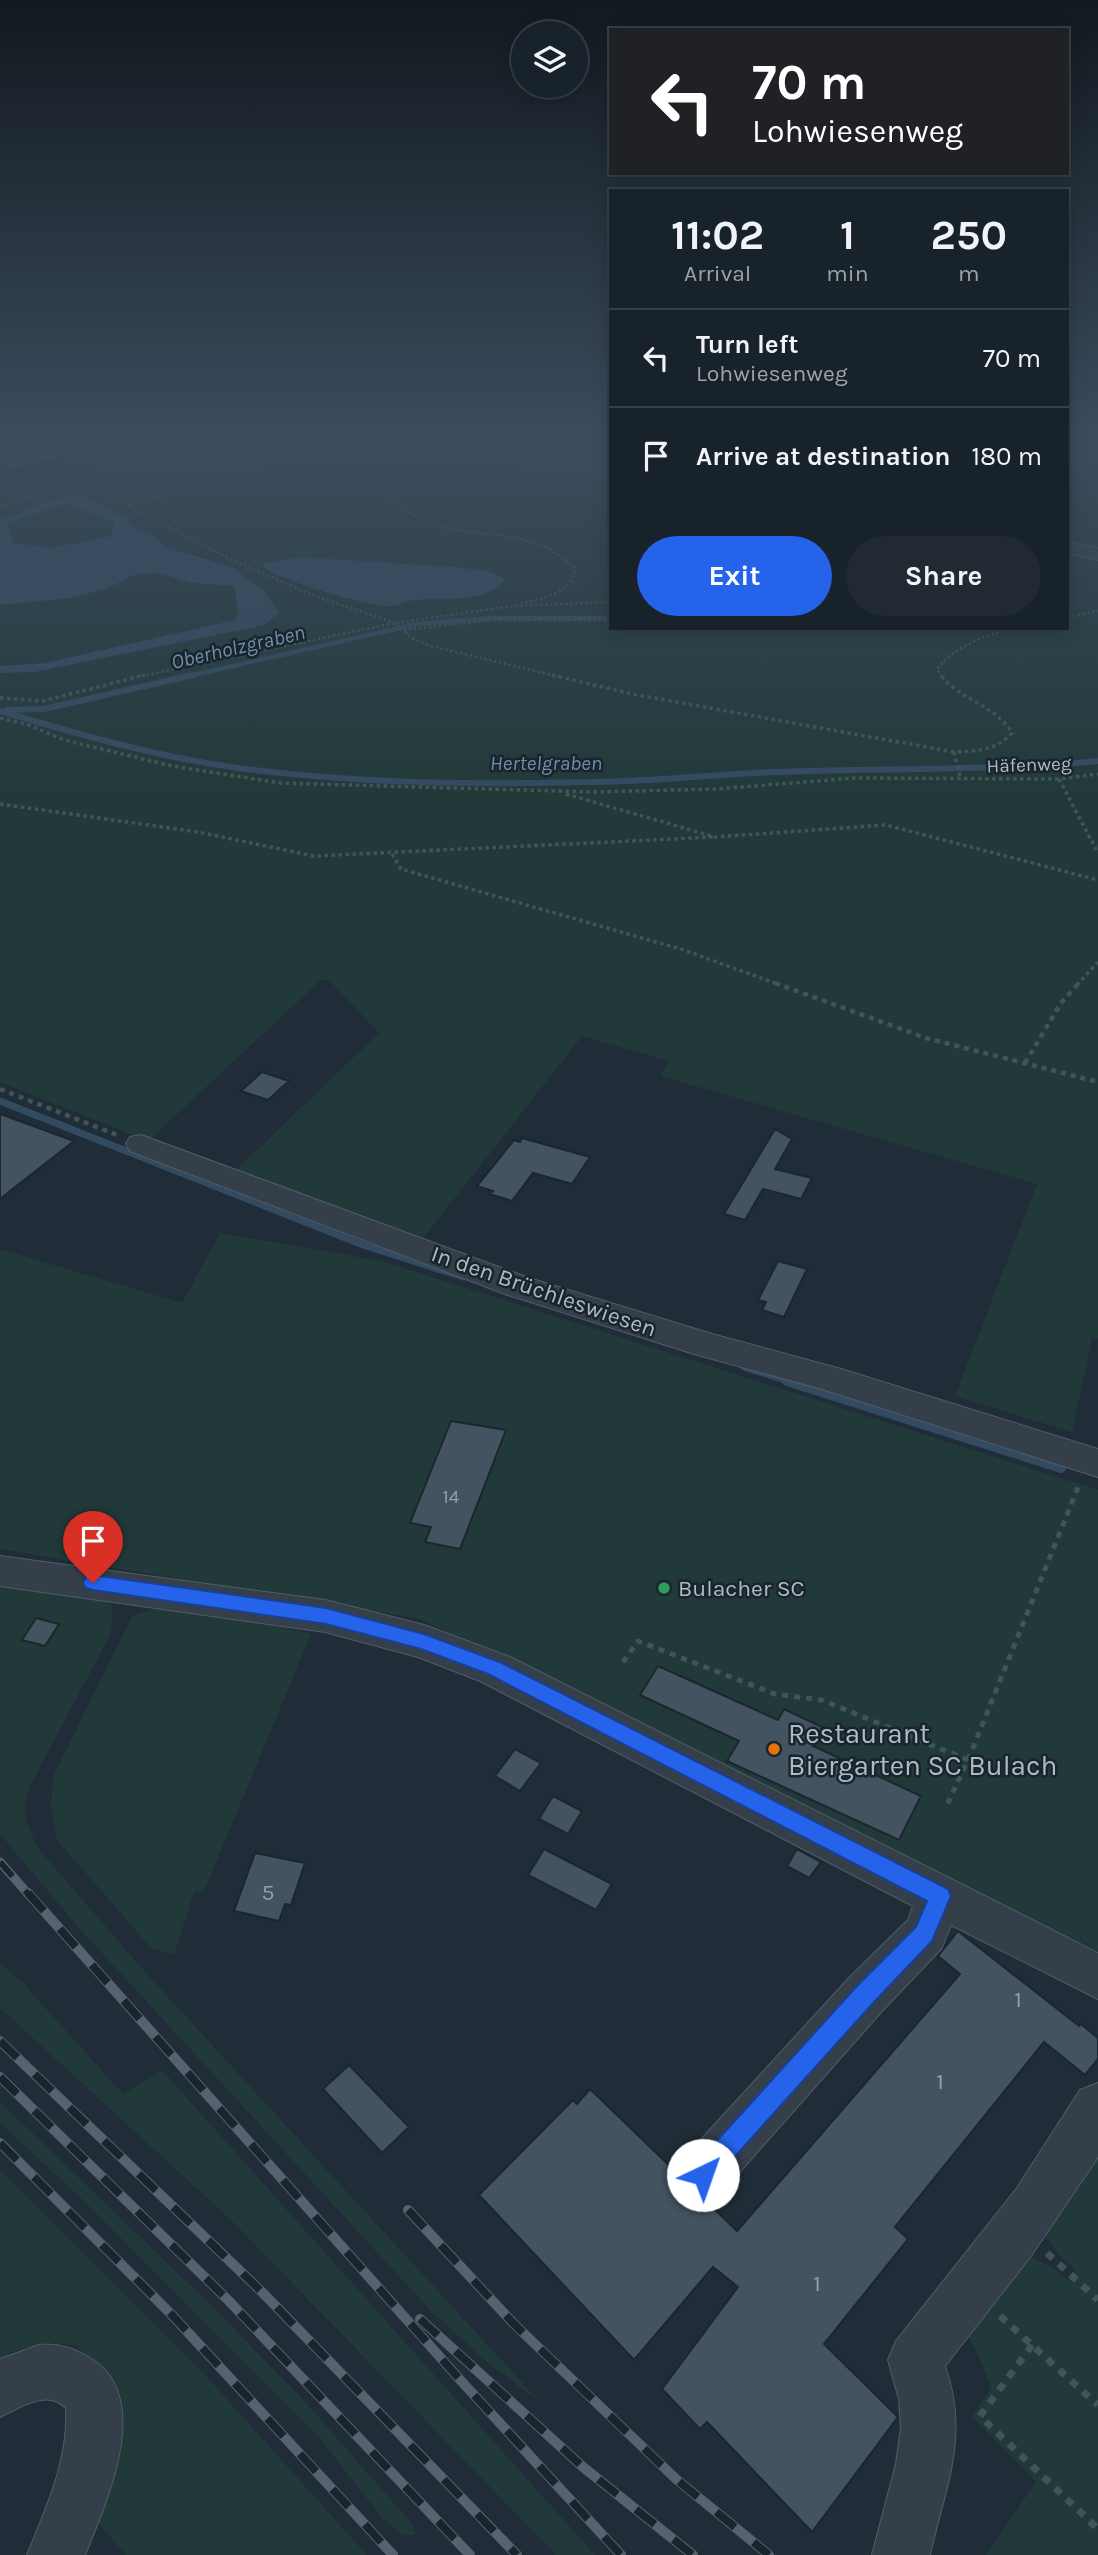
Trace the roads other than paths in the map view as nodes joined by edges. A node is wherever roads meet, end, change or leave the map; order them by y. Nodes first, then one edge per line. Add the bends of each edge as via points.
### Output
1 (141, 1144) road end
2 (1093, 1461) edge
3 (0, 1570) edge
4 (940, 1896) junction
5 (1098, 1977) edge
6 (1098, 2108) edge
7 (703, 2175) dead end
8 (0, 2389) edge
9 (56, 2555) edge
10 (901, 2555) edge

1 - 2 street, In den Brüchleswiesen via 517,1286
3 - 4 street via 326,1616 424,1642 495,1669
4 - 5 street
4 - 7 street via 925,1934
6 - 10 street via 1073,2153 1021,2226 915,2360 930,2415
8 - 9 street via 24,2375 51,2370 72,2376 88,2392 96,2411 96,2436

